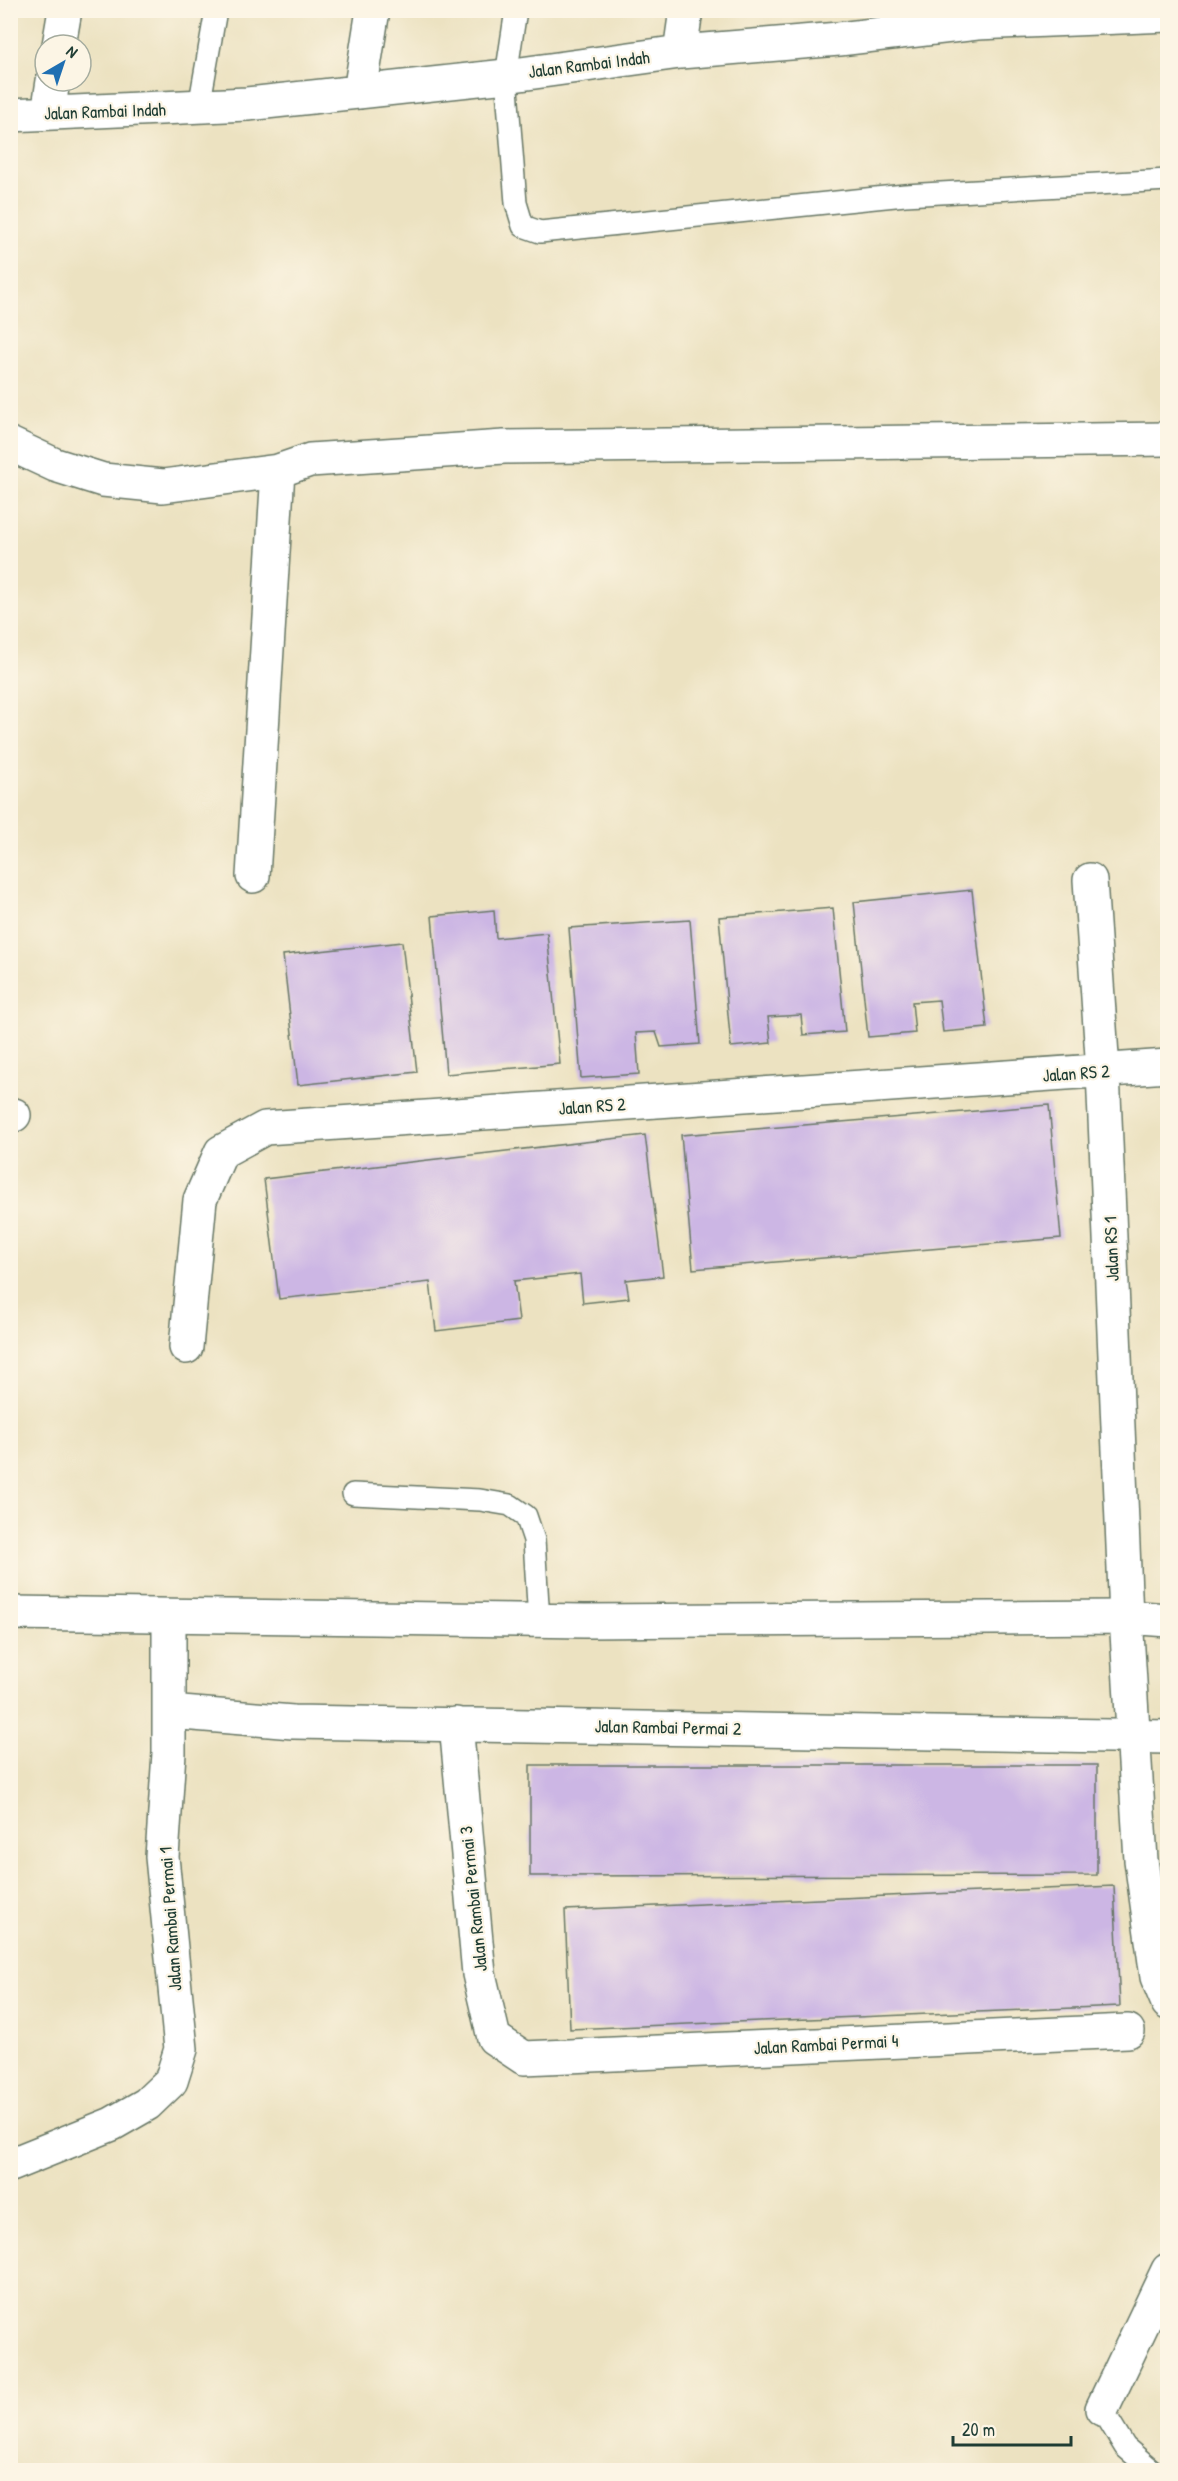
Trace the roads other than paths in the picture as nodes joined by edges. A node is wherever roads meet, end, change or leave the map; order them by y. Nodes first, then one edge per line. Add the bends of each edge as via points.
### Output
1 (65, 10) edge
2 (216, 10) edge
3 (373, 10) edge
4 (516, 10) edge
5 (686, 10) edge
6 (1167, 15) edge
7 (978, 17) edge
8 (61, 33) edge
9 (680, 52) junction
10 (506, 76) junction
11 (360, 92) junction
12 (51, 93) edge
13 (199, 107) junction
14 (48, 113) junction
15 (10, 114) edge
16 (1167, 180) edge
17 (1167, 439) edge
18 (10, 444) edge
19 (278, 471) junction
20 (253, 876) dead end
21 (1090, 880) dead end
22 (1167, 1066) edge
23 (1103, 1071) junction
24 (186, 1347) dead end
25 (353, 1494) dead end
26 (10, 1613) edge
27 (169, 1616) junction
28 (1126, 1617) junction
29 (1167, 1620) edge
30 (538, 1621) junction
31 (169, 1712) junction
32 (456, 1724) junction
33 (1133, 1735) junction
34 (1167, 1737) edge
35 (1157, 1904) edge
36 (1167, 2003) edge
37 (1128, 2031) dead end
38 (524, 2058) joint
39 (10, 2164) edge
40 (1167, 2270) edge
41 (1102, 2409) joint
42 (1152, 2470) edge

1 - 8 street
2 - 13 lane
3 - 11 street
4 - 10 lane
5 - 9 street
6 - 7 street, Jalan Rambai Indah
7 - 9 street, Jalan Rambai Indah via 839,39
9 - 10 street, Jalan Rambai Indah
10 - 11 street, Jalan Rambai Indah
10 - 16 lane via 516,203 523,226 540,232 905,195
11 - 13 street, Jalan Rambai Indah
12 - 14 street
13 - 14 street, Jalan Rambai Indah
14 - 15 street, Jalan Rambai Indah
17 - 19 street via 504,447 310,460
18 - 19 street via 55,465 103,480 163,486
19 - 20 street
21 - 23 street, Jalan RS 1
22 - 23 street, Jalan RS 2
23 - 24 street, Jalan RS 2 via 265,1128 221,1152 200,1200
23 - 28 street, Jalan RS 1
25 - 30 lane via 510,1505 526,1516 534,1540
26 - 27 street
27 - 30 street
27 - 31 street, Jalan Rambai Permai 1
28 - 29 street
28 - 30 street
28 - 33 street, Jalan RS 1
31 - 32 street, Jalan Rambai Permai 2 via 293,1722
31 - 39 street, Jalan Rambai Permai 1 via 162,1857 181,2049 171,2081 147,2104 112,2124
32 - 33 street, Jalan Rambai Permai 2
32 - 38 street, Jalan Rambai Permai 3 via 479,1974 494,2038
33 - 34 street, Jalan Rambai Permai 2
33 - 35 street, Jalan RS 1 via 1141,1860
35 - 36 street, Jalan RS 1 via 1157,1977
37 - 38 street, Jalan Rambai Permai 4
40 - 41 street
41 - 42 lane via 1125,2447

